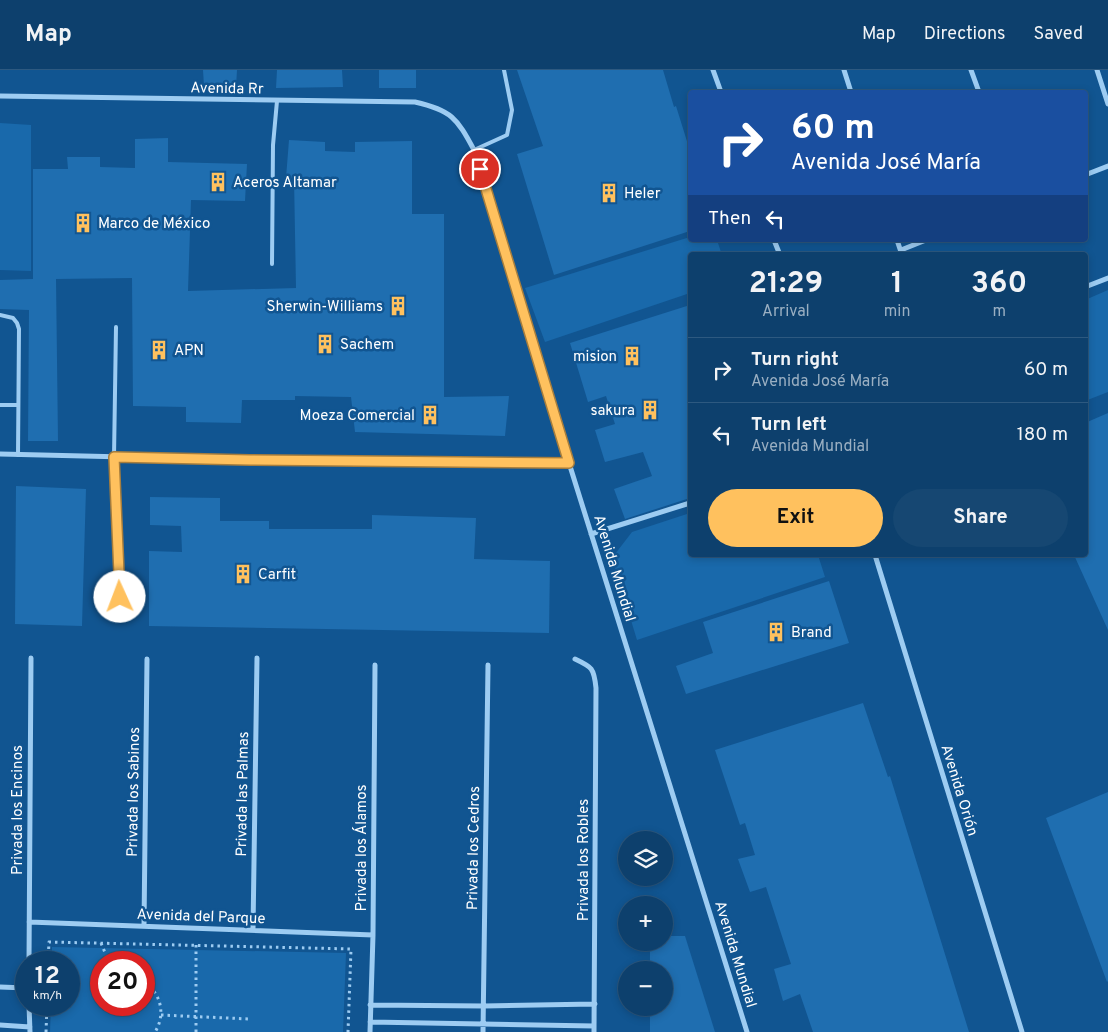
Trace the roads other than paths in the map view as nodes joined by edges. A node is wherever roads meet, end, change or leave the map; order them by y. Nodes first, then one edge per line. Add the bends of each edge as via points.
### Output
1 (504, 70) edge
2 (713, 70) edge
3 (844, 70) edge
4 (971, 70) edge
5 (1097, 70) edge
6 (720, 90) edge
7 (850, 90) edge
8 (978, 90) edge
9 (0, 96) edge
10 (277, 101) junction
11 (1108, 104) edge
12 (452, 116) joint
13 (474, 150) junction
14 (1108, 166) edge
15 (1088, 174) edge
16 (922, 242) edge
17 (903, 252) edge
18 (272, 264) dead end
19 (1108, 278) edge
20 (1088, 286) edge
21 (0, 315) edge
22 (116, 327) dead end
23 (0, 405) edge
24 (18, 405) junction
25 (0, 454) edge
26 (18, 455) junction
27 (114, 457) junction
28 (569, 463) junction
29 (688, 504) edge
30 (591, 534) junction
31 (876, 557) edge
32 (120, 597) dead end
33 (31, 658) dead end
34 (257, 658) dead end
35 (148, 659) dead end
36 (575, 659) dead end
37 (375, 665) dead end
38 (488, 665) dead end
39 (29, 922) junction
40 (144, 926) junction
41 (253, 930) junction
42 (373, 935) junction
43 (29, 951) edge
44 (0, 987) edge
45 (15, 988) edge
46 (595, 1004) junction
47 (370, 1005) junction
48 (484, 1006) junction
49 (29, 1016) edge
50 (370, 1022) junction
51 (484, 1023) junction
52 (0, 1025) edge
53 (594, 1029) edge
54 (30, 1030) edge
55 (370, 1032) edge
56 (483, 1032) edge
57 (747, 1032) edge
58 (1022, 1032) edge

1 - 13 lane via 512,110 507,135
2 - 6 street
3 - 7 street
4 - 8 street
5 - 11 street
9 - 10 street, Avenida Rr
10 - 12 street, Avenida Rr via 414,102 437,107
10 - 18 lane via 273,145
12 - 13 street, Avenida Mundial
13 - 28 street, Avenida Mundial
14 - 15 street
16 - 17 street
19 - 20 street
21 - 24 lane via 13,318 19,329
22 - 27 lane
23 - 24 lane
24 - 26 lane
25 - 26 street
26 - 27 street
27 - 28 street
27 - 32 lane
28 - 30 street, Avenida Mundial
29 - 30 street
30 - 57 street, Avenida Mundial
31 - 58 street, Avenida Orión
33 - 39 street, Privada los Encinos
34 - 41 street, Privada las Palmas
35 - 40 street, Privada los Sabinos
36 - 46 street, Privada los Robles via 590,666 596,688
37 - 42 street, Privada los Álamos
38 - 48 street, Privada los Cedros
39 - 40 street, Avenida del Parque
39 - 43 street, Privada los Encinos
40 - 41 street, Avenida del Parque
41 - 42 street, Avenida del Parque
42 - 47 street, Privada los Álamos
44 - 45 street
46 - 48 street
46 - 53 street, Privada los Robles
47 - 48 street
47 - 50 street, Privada los Álamos
48 - 51 street, Privada los Cedros
49 - 54 street
50 - 51 street
50 - 55 street, Privada los Álamos
51 - 53 street
51 - 56 street, Privada los Cedros
52 - 54 street

